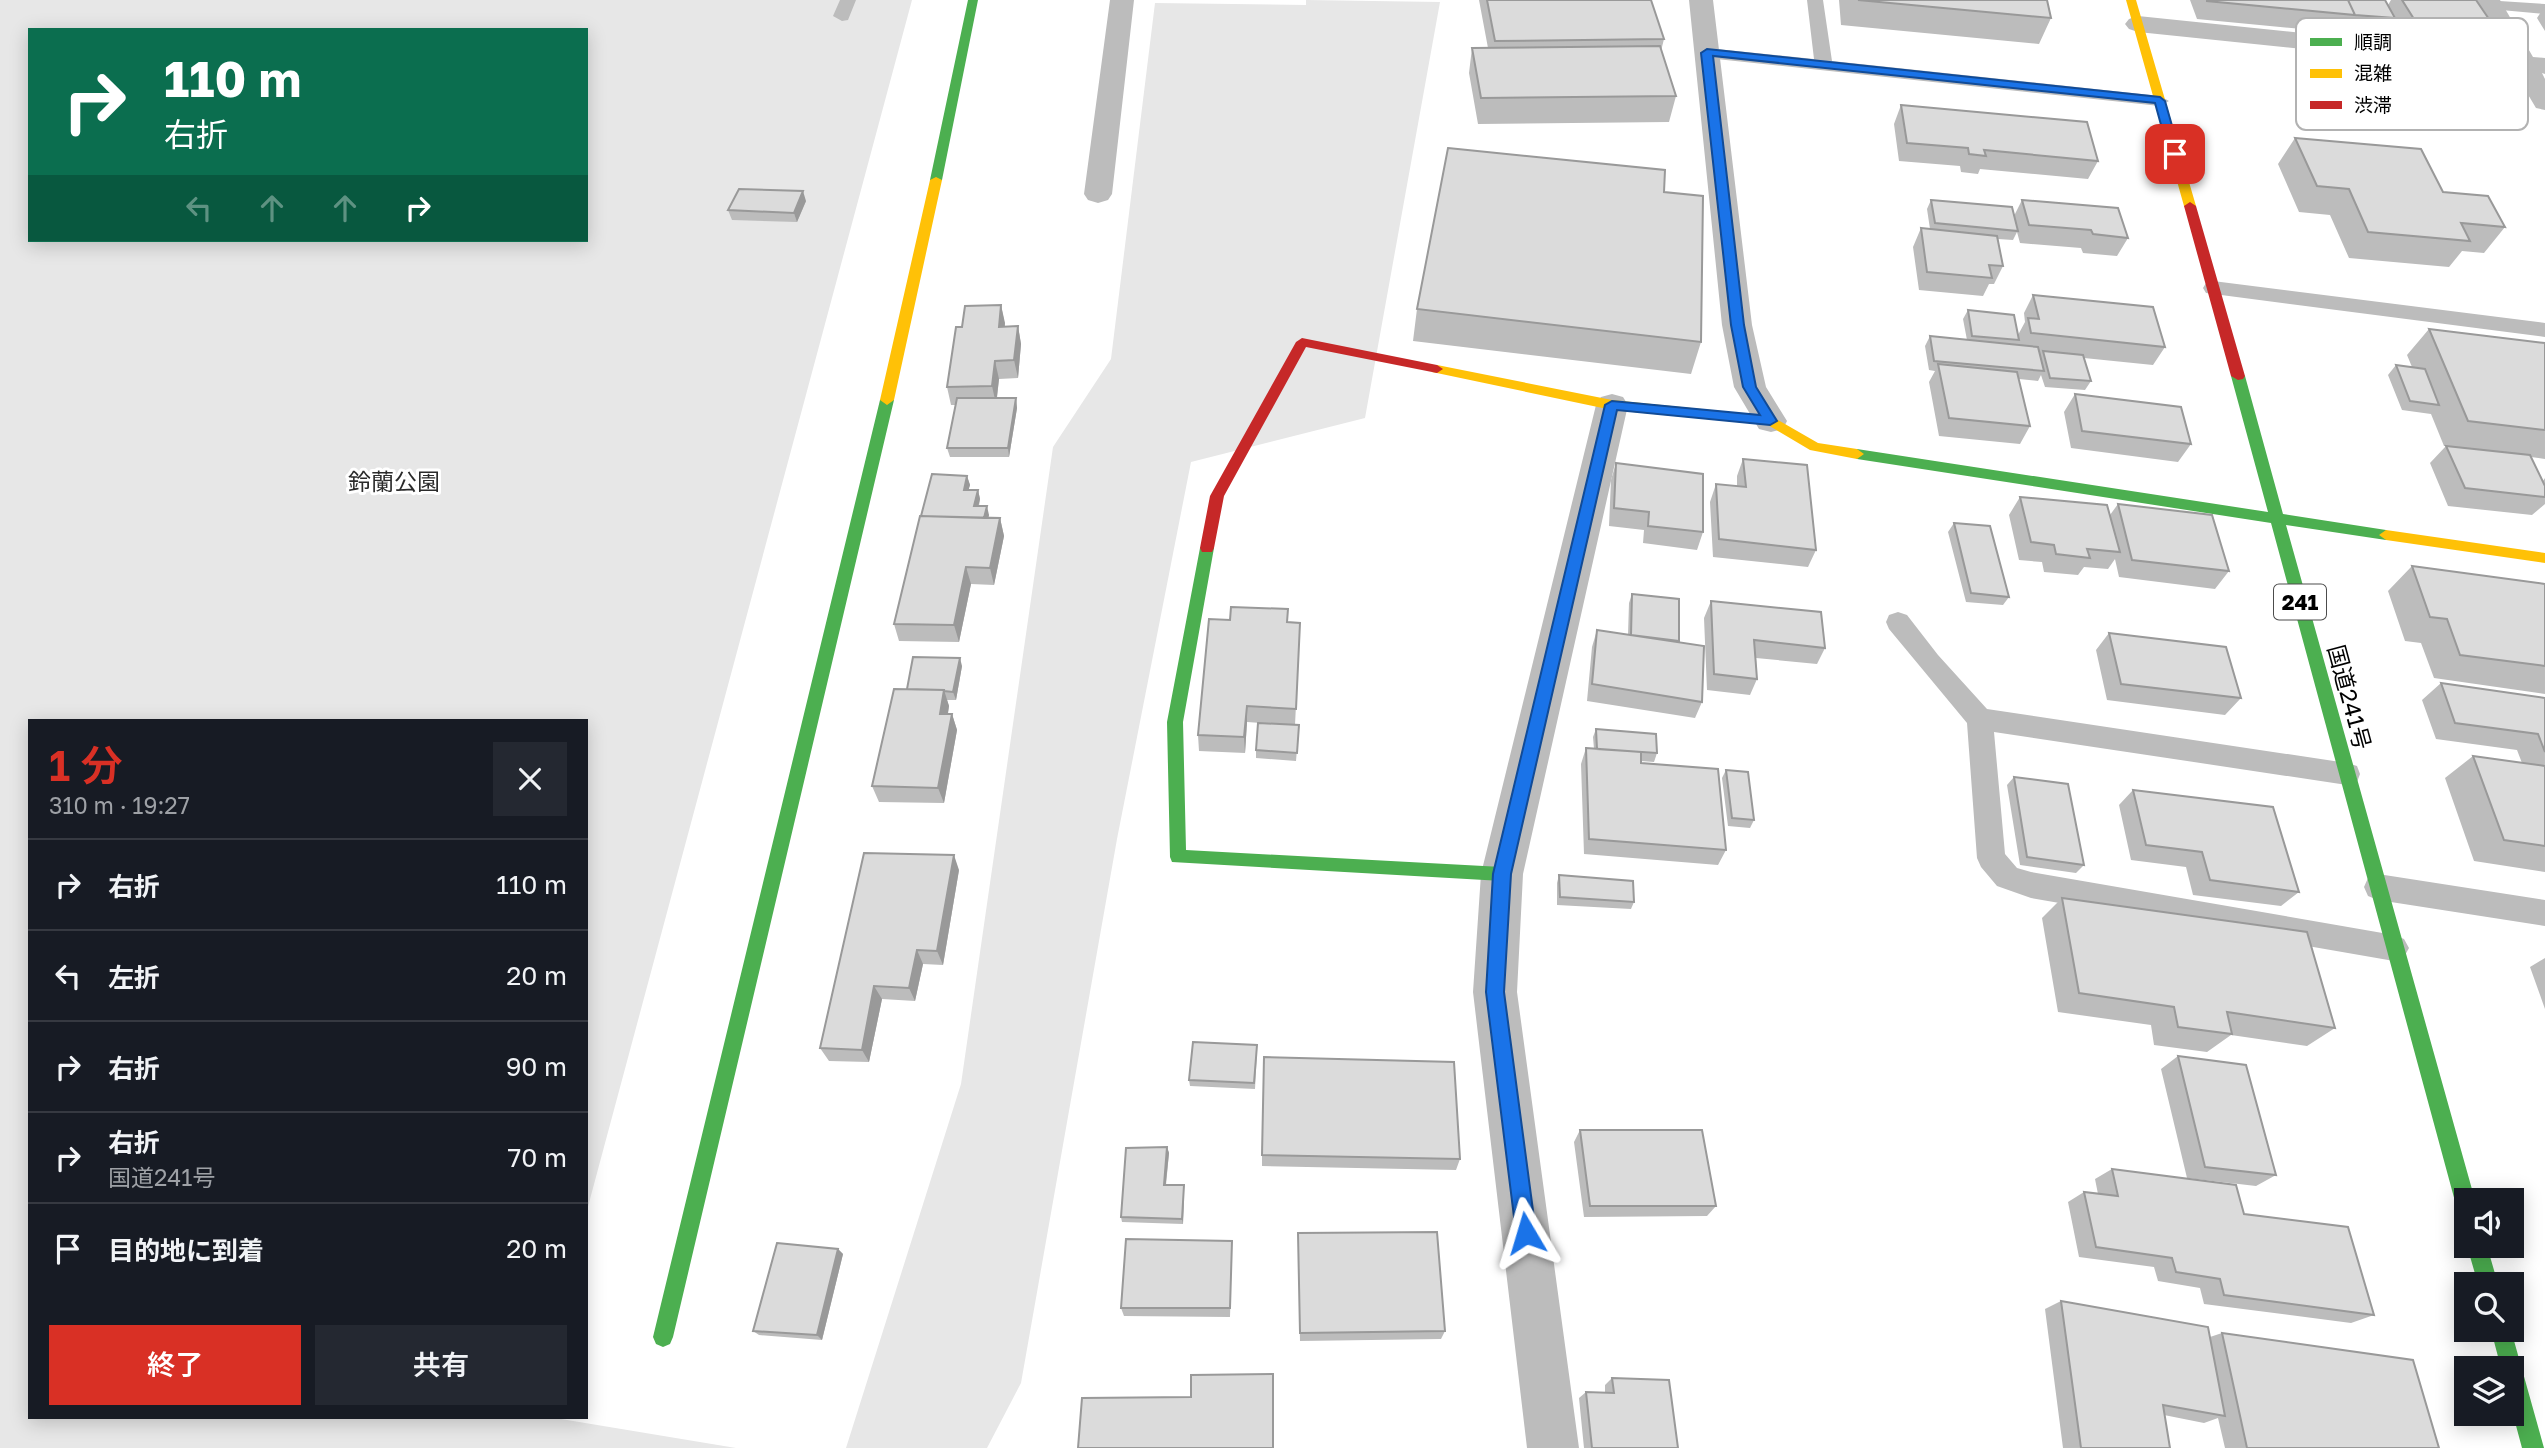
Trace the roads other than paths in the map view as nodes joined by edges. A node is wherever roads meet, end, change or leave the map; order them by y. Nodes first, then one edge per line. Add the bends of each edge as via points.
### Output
1 (973, 0) edge
2 (1122, 0) edge
3 (1701, 0) edge
4 (1815, 0) edge
5 (2489, 2) edge
6 (2545, 9) edge
7 (2134, 12) edge
8 (2500, 18) edge
9 (2296, 33) edge
10 (1707, 53) junction
11 (1824, 65) junction
12 (2534, 65) edge
13 (2160, 101) junction
14 (2545, 102) edge
15 (1098, 194) dead end
16 (2213, 288) junction
17 (2545, 330) edge
18 (1612, 405) junction
19 (1770, 421) junction
20 (2279, 519) junction
21 (2545, 558) edge
22 (1898, 622) dead end
23 (1980, 719) junction
24 (2347, 774) junction
25 (1502, 874) junction
26 (2378, 887) junction
27 (2545, 913) edge
28 (2394, 948) junction
29 (2461, 1188) edge
30 (663, 1337) dead end
31 (2504, 1342) edge
32 (1553, 1448) edge
33 (2533, 1448) edge

1 - 30 main road via 915,284
2 - 15 street
3 - 10 street
4 - 11 lane
5 - 6 lane
5 - 8 street
7 - 9 street
7 - 13 main road, 国道241号 / 241
10 - 11 lane
10 - 19 street via 1737,325 1750,387
11 - 13 lane
12 - 14 street
13 - 16 main road, 国道241号 / 241
16 - 17 lane
16 - 20 main road, 国道241号 / 241
18 - 19 main road
18 - 25 street
18 - 25 main road via 1302,342 1217,496 1175,722 1178,857
19 - 20 main road via 1815,447
20 - 21 main road
20 - 24 main road, 国道241号 / 241
22 - 23 lane
23 - 24 lane
23 - 28 lane via 1991,858 2007,877 2031,885
24 - 26 main road, 国道241号 / 241
25 - 32 street via 1495,992
26 - 27 lane
26 - 28 main road, 国道241号 / 241
28 - 29 main road, 国道241号 / 241
31 - 33 main road

